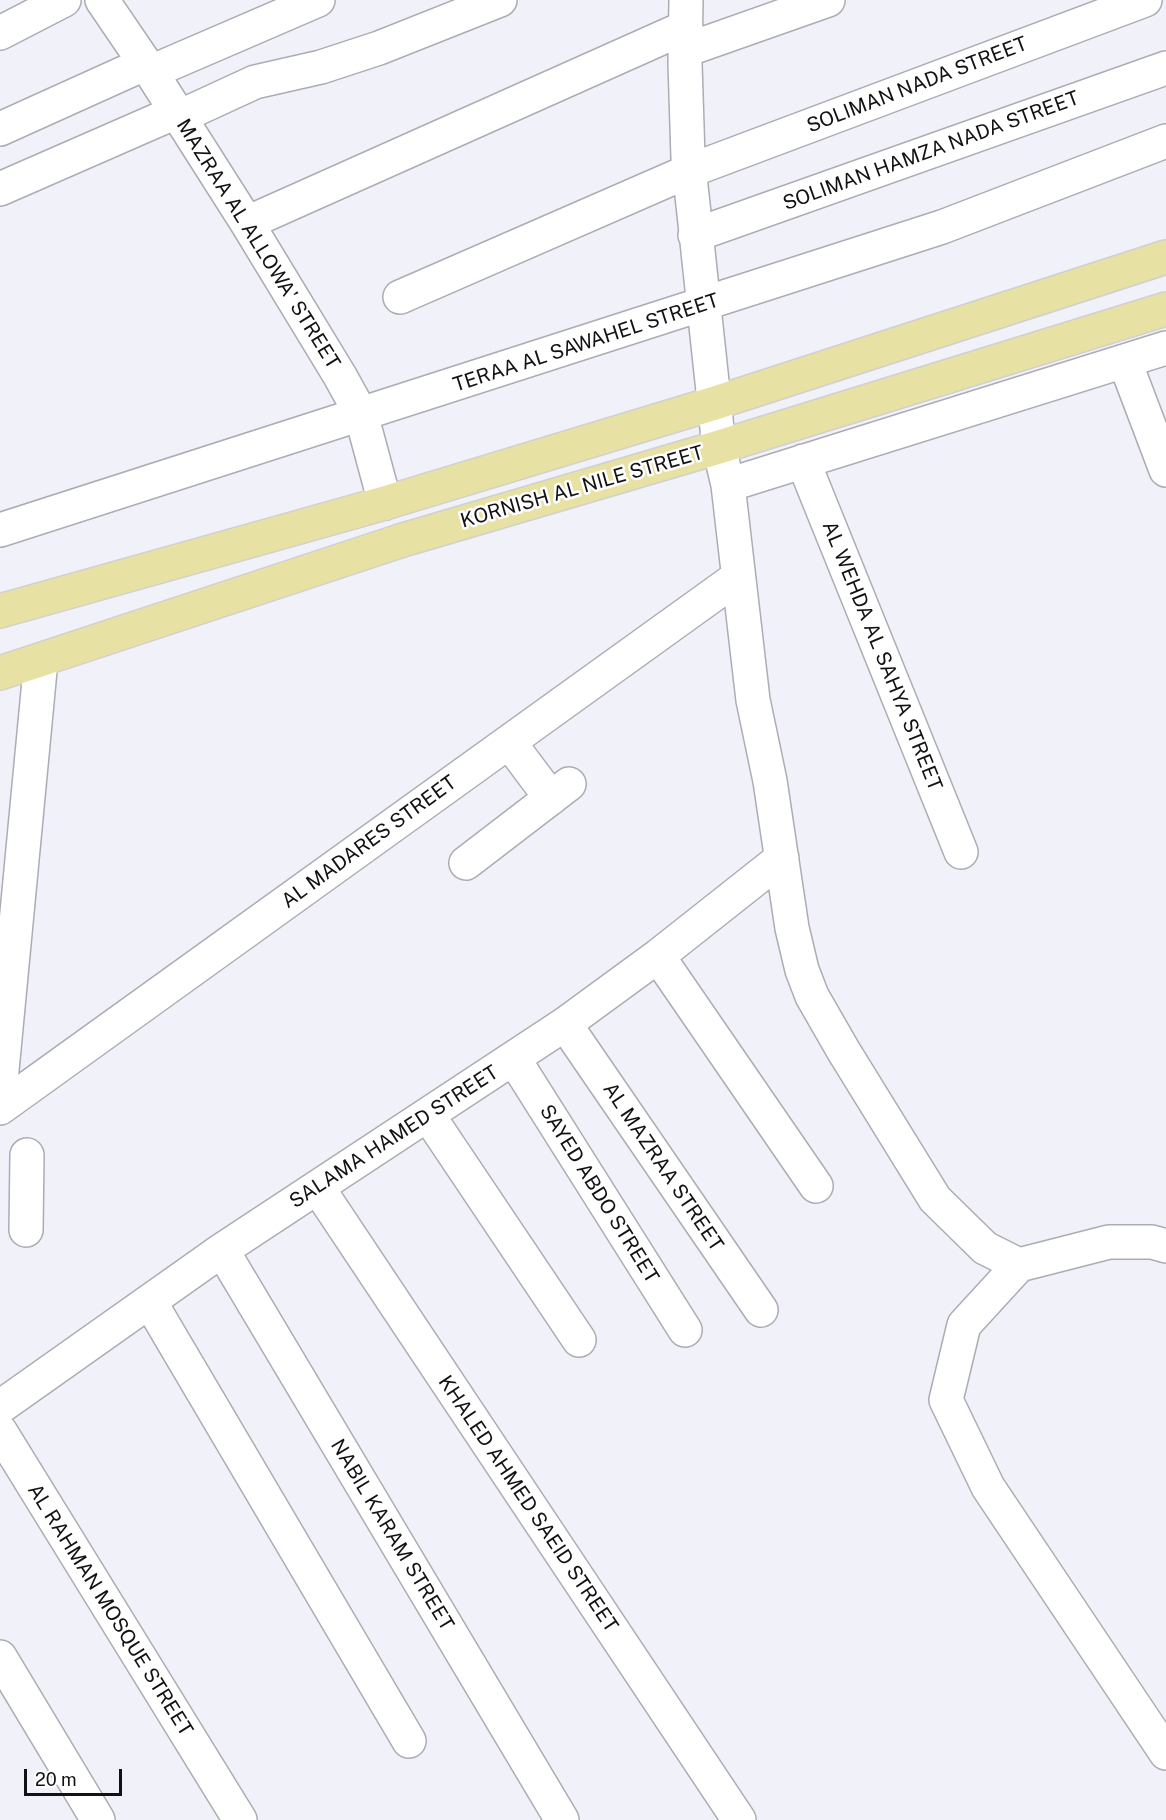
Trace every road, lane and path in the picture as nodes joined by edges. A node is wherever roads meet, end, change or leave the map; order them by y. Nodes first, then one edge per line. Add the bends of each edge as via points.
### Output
1 (64, 0) edge
2 (102, 0) edge
3 (318, 0) edge
4 (500, 0) edge
5 (828, 0) edge
6 (1145, 0) edge
7 (686, 26) edge
8 (0, 33) edge
9 (148, 68) junction
10 (1166, 68) edge
11 (178, 114) junction
12 (0, 129) edge
13 (1166, 141) edge
14 (689, 171) junction
15 (0, 189) edge
16 (247, 223) junction
17 (695, 235) junction
18 (1166, 257) edge
19 (400, 297) dead end
20 (704, 305) junction
21 (1166, 309) edge
22 (1166, 348) edge
23 (1125, 362) junction
24 (715, 403) junction
25 (361, 414) junction
26 (719, 447) junction
27 (803, 461) junction
28 (1166, 470) edge
29 (728, 485) junction
30 (384, 503) junction
31 (0, 530) edge
32 (738, 577) junction
33 (0, 611) edge
34 (41, 660) junction
35 (0, 673) edge
36 (508, 742) junction
37 (962, 852) dead end
38 (782, 858) junction
39 (466, 863) dead end
40 (658, 956) junction
41 (565, 1024) junction
42 (514, 1059) junction
43 (0, 1091) edge
44 (0, 1108) edge
45 (428, 1115) junction
46 (18, 1172) edge
47 (816, 1186) dead end
48 (318, 1188) junction
49 (26, 1230) dead end
50 (1166, 1246) edge
51 (222, 1250) junction
52 (1019, 1265) junction
53 (150, 1302) junction
54 (761, 1310) dead end
55 (685, 1330) dead end
56 (579, 1340) dead end
57 (0, 1407) edge
58 (0, 1431) edge
59 (0, 1657) edge
60 (409, 1741) dead end
61 (1166, 1753) edge
62 (98, 1820) edge
63 (240, 1820) edge
64 (562, 1820) edge
65 (739, 1820) edge

1 - 8 street
2 - 9 street, MAZRAA AL ALLOWA' STREET
3 - 9 street
4 - 11 street via 379,48 255,82
5 - 7 street
6 - 14 street, SOLIMAN NADA STREET
7 - 14 street
7 - 16 street
9 - 11 street, MAZRAA AL ALLOWA' STREET
9 - 12 street
10 - 17 street, SOLIMAN HAMZA NADA STREET
11 - 15 street
11 - 16 street, MAZRAA AL ALLOWA' STREET
13 - 20 street, TERAA AL SAWAHEL STREET via 942,227
14 - 17 street
14 - 19 street, SOLIMAN NADA STREET
16 - 25 street, MAZRAA AL ALLOWA' STREET
17 - 20 street
18 - 24 main road, KORNISH AL NILE STREET
20 - 24 street
20 - 25 street, TERAA AL SAWAHEL STREET
21 - 26 main road, KORNISH AL NILE STREET
22 - 23 street
23 - 27 street
23 - 28 street
24 - 26 street
24 - 30 main road, KORNISH AL NILE STREET
25 - 30 street, MAZRAA AL ALLOWA' STREET
25 - 31 street, TERAA AL SAWAHEL STREET
26 - 29 street
26 - 34 main road, KORNISH AL NILE STREET via 403,540
27 - 29 street
27 - 37 street, AL WEHDA AL SAHYA STREET
29 - 32 street
30 - 33 main road, KORNISH AL NILE STREET
32 - 36 street, AL MADARES STREET
32 - 38 street via 753,700
34 - 35 main road, KORNISH AL NILE STREET
34 - 43 street
36 - 39 street via 560,791
36 - 44 street, AL MADARES STREET
38 - 40 street, SALAMA HAMED STREET
38 - 52 street via 802,970 843,1050 935,1199 985,1248
40 - 41 street, SALAMA HAMED STREET
40 - 47 street
41 - 42 street, SALAMA HAMED STREET
41 - 54 street, AL MAZRAA STREET
42 - 45 street, SALAMA HAMED STREET
42 - 55 street, SAYED ABDO STREET
45 - 48 street, SALAMA HAMED STREET
45 - 56 street
46 - 49 street
48 - 51 street, SALAMA HAMED STREET
48 - 65 street, KHALED AHMED SAEID STREET
50 - 52 street via 1152,1242 1109,1242
51 - 53 street, SALAMA HAMED STREET
51 - 64 street, NABIL KARAM STREET
52 - 61 street via 964,1325 946,1400 988,1487
53 - 57 street, SALAMA HAMED STREET
53 - 60 street
58 - 63 street, AL RAHMAN MOSQUE STREET
59 - 62 street

